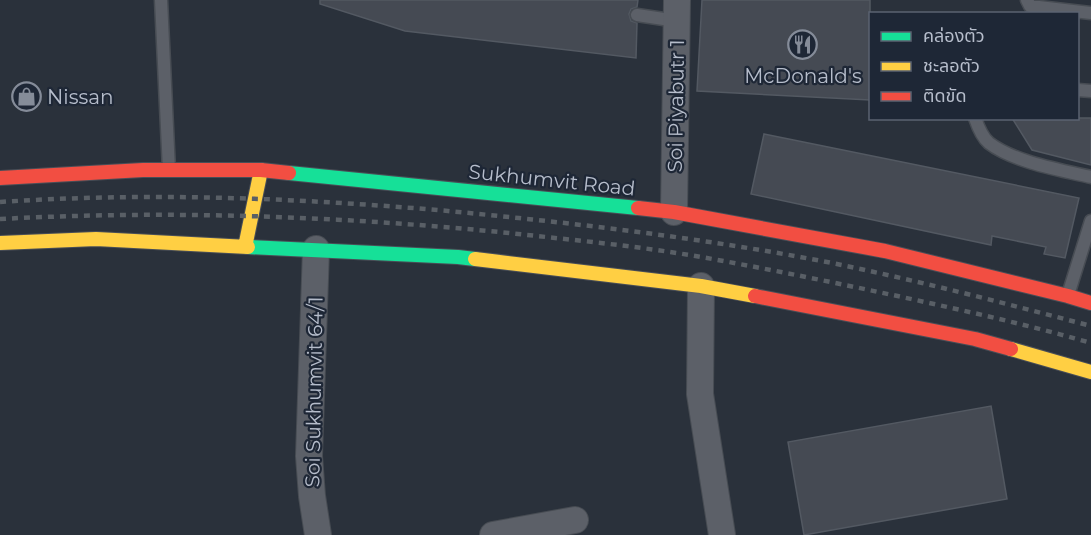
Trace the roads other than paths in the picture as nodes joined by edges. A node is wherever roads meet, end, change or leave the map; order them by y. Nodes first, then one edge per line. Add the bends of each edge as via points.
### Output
1 (161, 0) edge
2 (1027, 0) edge
3 (677, 10) edge
4 (1091, 13) edge
5 (637, 15) dead end
6 (976, 120) edge
7 (169, 170) junction
8 (261, 170) junction
9 (1091, 177) edge
10 (0, 178) edge
11 (674, 212) junction
12 (1091, 221) edge
13 (0, 243) edge
14 (245, 247) junction
15 (316, 249) junction
16 (701, 286) junction
17 (1068, 296) junction
18 (1091, 303) edge
19 (1091, 372) edge
20 (575, 520) dead end
21 (318, 535) edge
22 (493, 535) edge
23 (722, 535) edge

1 - 7 lane
2 - 4 lane via 1030,6
3 - 5 lane
3 - 11 street, Soi Piyabutr 1
6 - 9 lane via 987,141 1006,154
7 - 8 main road, Sukhumvit Road
7 - 10 main road, Sukhumvit Road
8 - 11 main road, Sukhumvit Road
8 - 14 main road
11 - 17 main road, Sukhumvit Road via 885,251
12 - 17 lane
13 - 14 main road via 96,239
14 - 15 main road
15 - 16 main road via 458,257
15 - 21 street, Soi Sukhumvit 64/1 via 309,456
16 - 19 main road via 975,339
16 - 23 street via 700,394
17 - 18 main road, Sukhumvit Road
20 - 22 street

